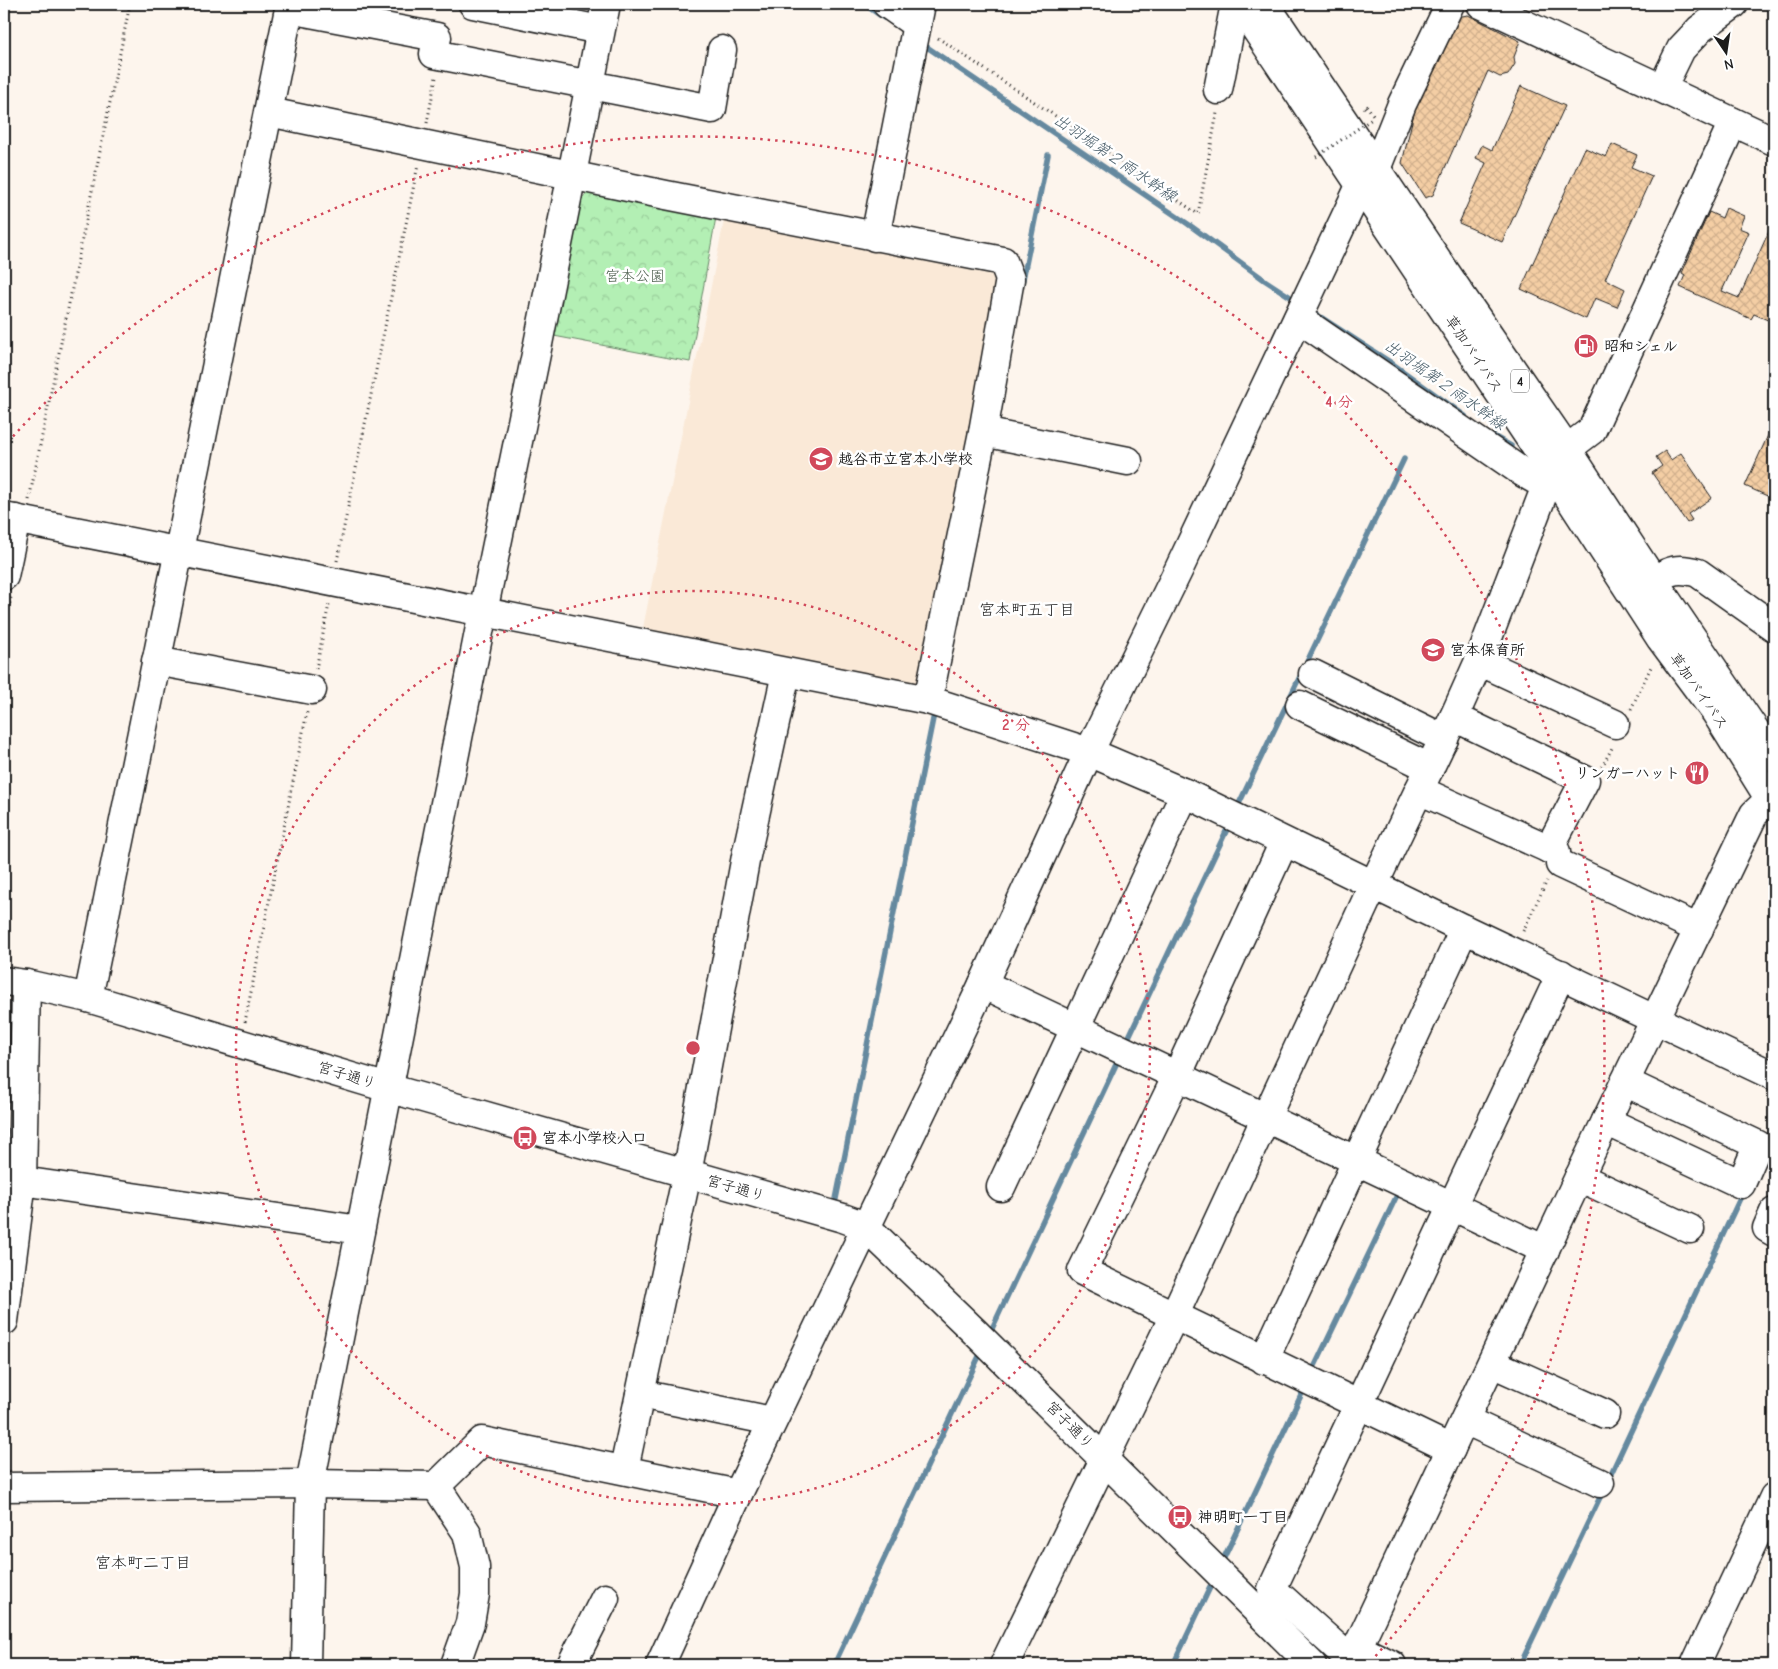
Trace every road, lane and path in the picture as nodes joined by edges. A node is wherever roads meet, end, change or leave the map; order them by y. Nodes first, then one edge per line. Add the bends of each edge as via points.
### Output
1 (130, 4) edge
2 (473, 4) edge
3 (606, 4) edge
4 (888, 4) edge
5 (1237, 4) edge
6 (1266, 4) edge
7 (1450, 4) edge
8 (1481, 4) edge
9 (1734, 4) edge
10 (290, 7) edge
11 (919, 14) edge
12 (600, 30) junction
13 (722, 50) dead end
14 (440, 55) junction
15 (590, 84) junction
16 (1662, 88) junction
17 (1218, 90) joint
18 (268, 112) junction
19 (1374, 118) dead end
20 (1733, 122) junction
21 (1774, 141) edge
22 (423, 143) junction
23 (1316, 157) dead end
24 (571, 175) junction
25 (1369, 177) junction
26 (875, 237) junction
27 (1298, 318) junction
28 (983, 432) junction
29 (1567, 449) junction
30 (1128, 461) dead end
31 (1552, 483) junction
32 (15, 519) edge
33 (179, 551) junction
34 (1653, 580) junction
35 (333, 582) junction
36 (8, 586) edge
37 (483, 612) junction
38 (1774, 626) edge
39 (4, 633) edge
40 (156, 661) junction
41 (1479, 661) junction
42 (786, 673) junction
43 (1313, 674) dead end
44 (312, 690) junction
45 (928, 700) junction
46 (1300, 704) dead end
47 (1615, 724) dead end
48 (1449, 728) junction
49 (1089, 752) junction
50 (1774, 758) edge
51 (1424, 779) junction
52 (1185, 793) junction
53 (1772, 802) edge
54 (1284, 842) junction
55 (1555, 855) junction
56 (1374, 884) junction
57 (1464, 929) junction
58 (1699, 929) junction
59 (1561, 974) junction
60 (15, 982) edge
61 (983, 984) junction
62 (88, 998) junction
63 (1655, 1019) junction
64 (1076, 1027) junction
65 (233, 1041) junction
66 (1177, 1076) junction
67 (1774, 1076) edge
68 (1625, 1082) junction
69 (388, 1088) junction
70 (1266, 1119) junction
71 (1606, 1122) junction
72 (1357, 1161) junction
73 (687, 1174) junction
74 (1579, 1177) junction
75 (1001, 1187) dead end
76 (16, 1189) edge
77 (1452, 1206) junction
78 (1774, 1212) edge
79 (865, 1226) junction
80 (1690, 1229) dead end
81 (360, 1230) junction
82 (1774, 1232) edge
83 (1545, 1250) junction
84 (1174, 1316) junction
85 (4, 1321) edge
86 (1264, 1360) junction
87 (1492, 1363) junction
88 (640, 1394) junction
89 (1359, 1405) junction
90 (1605, 1414) dead end
91 (1465, 1420) junction
92 (772, 1421) junction
93 (1451, 1449) junction
94 (1104, 1459) junction
95 (624, 1469) junction
96 (1600, 1483) dead end
97 (310, 1484) junction
98 (436, 1486) junction
99 (4, 1487) edge
100 (738, 1494) junction
101 (1774, 1497) edge
102 (604, 1598) dead end
103 (1352, 1658) edge
104 (1011, 1663) edge
105 (306, 1665) edge
106 (455, 1665) edge
107 (571, 1665) edge
108 (660, 1665) edge
109 (1312, 1665) edge
110 (1392, 1665) edge
111 (1695, 1665) edge

1 - 32 path
2 - 12 main road
3 - 12 main road
4 - 11 main road
5 - 17 main road
5 - 25 main road, 草加バイパス / 4
6 - 25 main road, 草加バイパス / 4
7 - 25 main road
8 - 16 main road
9 - 16 main road via 1700,29 1681,49
10 - 14 main road via 437,37 434,54
10 - 18 main road
11 - 17 path via 1060,119 1198,214 1220,96
11 - 26 main road
12 - 15 main road
13 - 15 main road via 712,109
14 - 15 main road
14 - 22 path
15 - 24 main road
16 - 20 main road
18 - 22 main road
18 - 33 main road
19 - 23 path, bridge via 1364,106 1372,119
20 - 21 main road
20 - 29 main road via 1592,430
22 - 24 main road
22 - 35 path
24 - 26 main road
24 - 37 main road
25 - 27 main road
25 - 29 main road, 草加バイパス / 4
25 - 31 main road, 草加バイパス / 4
26 - 28 main road via 1004,261 1010,279
27 - 31 main road via 1522,472
27 - 49 main road
28 - 30 main road
28 - 45 main road
29 - 34 main road, 草加バイパス / 4
31 - 41 main road
31 - 53 main road, 草加バイパス / 4 via 1716,713
32 - 33 main road
32 - 36 main road
33 - 35 main road
33 - 40 main road
34 - 38 main road via 1669,571 1684,569 1698,574
34 - 50 main road, 草加バイパス / 4
35 - 37 main road
35 - 44 path
36 - 39 path
37 - 42 main road
37 - 69 main road
40 - 44 main road
40 - 62 main road
41 - 47 main road
41 - 48 main road
42 - 45 main road
42 - 73 main road via 746,856
43 - 48 main road
44 - 65 path via 244,1027
45 - 49 main road
46 - 51 main road
48 - 51 main road
48 - 55 main road via 1585,780
49 - 52 main road
49 - 61 main road
51 - 55 main road
51 - 56 main road
52 - 54 main road
52 - 64 main road
53 - 58 main road via 1754,814
54 - 56 main road
54 - 66 main road
55 - 58 main road
56 - 57 main road
56 - 70 main road
57 - 59 main road
57 - 72 main road
58 - 63 main road
59 - 63 main road
59 - 77 main road
60 - 62 main road, 宮子通り
60 - 76 main road
61 - 64 main road
61 - 79 main road
62 - 65 main road, 宮子通り
63 - 67 main road
63 - 68 main road
64 - 66 main road
64 - 75 main road
65 - 69 main road, 宮子通り
66 - 70 main road
66 - 84 main road via 1082,1271
68 - 71 main road
68 - 71 main road via 1758,1145 1741,1184
69 - 73 main road, 宮子通り
69 - 81 main road
70 - 72 main road
70 - 84 main road
71 - 74 main road
72 - 77 main road
72 - 86 main road
73 - 79 main road, 宮子通り
73 - 88 main road
74 - 80 main road
74 - 83 main road
76 - 81 main road
76 - 85 main road
77 - 83 main road
77 - 89 main road
78 - 82 main road via 1767,1228
79 - 92 main road
79 - 94 main road, 宮子通り
81 - 97 main road
83 - 87 main road
84 - 86 main road
84 - 94 main road
86 - 89 main road
87 - 90 main road
87 - 91 main road
88 - 92 main road
88 - 95 main road
89 - 93 main road
89 - 103 main road via 1272,1589
91 - 93 main road
91 - 96 main road
92 - 100 main road
93 - 103 main road
94 - 104 main road
94 - 109 main road, 宮子通り
95 - 98 main road via 482,1441
95 - 100 main road
97 - 98 main road
97 - 99 main road
97 - 105 main road
98 - 106 main road via 467,1533 475,1567 476,1594
100 - 108 main road
101 - 111 main road
102 - 107 main road
103 - 110 main road

